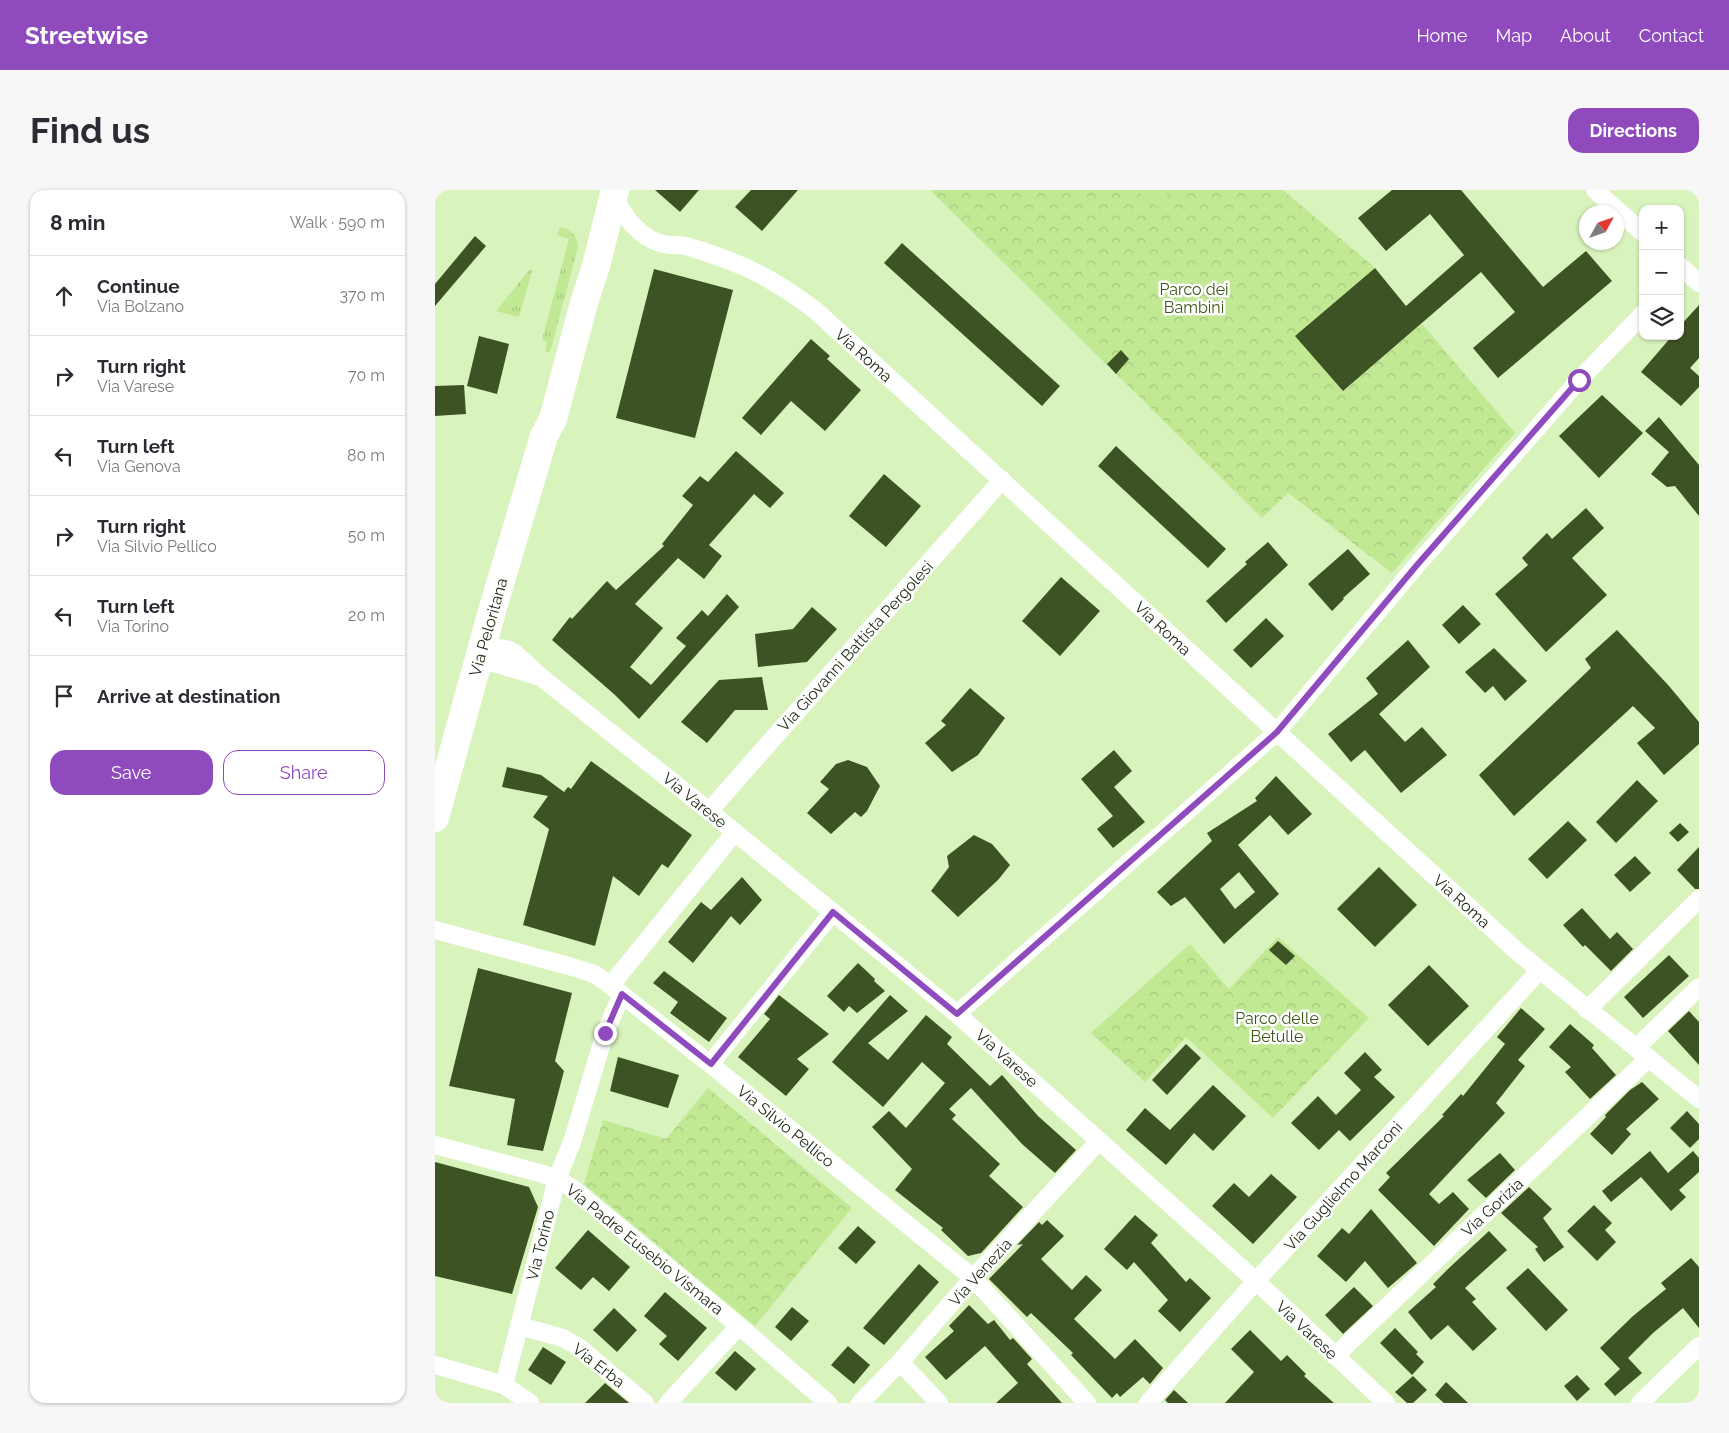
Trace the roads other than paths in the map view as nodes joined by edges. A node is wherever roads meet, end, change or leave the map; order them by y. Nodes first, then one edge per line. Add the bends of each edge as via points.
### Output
1 (1595, 190) edge
2 (611, 191) edge
3 (1639, 229) edge
4 (1684, 272) edge
5 (1699, 283) edge
6 (1639, 318) edge
7 (1002, 480) junction
8 (481, 650) junction
9 (1277, 732) junction
10 (709, 811) junction
11 (435, 818) edge
12 (735, 832) junction
13 (1699, 899) edge
14 (833, 912) junction
15 (435, 930) edge
16 (1539, 971) junction
17 (1699, 987) edge
18 (616, 990) junction
19 (1587, 1010) junction
20 (957, 1014) junction
21 (1642, 1054) junction
22 (711, 1064) junction
23 (1699, 1099) edge
24 (1099, 1141) junction
25 (435, 1144) edge
26 (557, 1179) junction
27 (973, 1278) junction
28 (1256, 1281) junction
29 (520, 1326) junction
30 (739, 1326) junction
31 (1699, 1346) edge
32 (1335, 1356) junction
33 (900, 1362) junction
34 (435, 1365) edge
35 (504, 1385) junction
36 (530, 1403) edge
37 (645, 1403) edge
38 (668, 1403) edge
39 (828, 1403) edge
40 (860, 1403) edge
41 (939, 1403) edge
42 (1087, 1403) edge
43 (1148, 1403) edge
44 (1386, 1403) edge
45 (1640, 1403) edge

1 - 3 street
2 - 7 street, Via Roma via 630,221 649,237 662,244 681,245 714,254 768,279 802,300
2 - 8 main road, Via Peloritana via 596,266 553,420 544,436
4 - 5 street
6 - 9 street via 1579,380 1417,565
7 - 9 street, Via Roma
7 - 10 street, Via Giovanni Battista Pergolesi
8 - 10 street, Via Varese via 494,663 541,676
8 - 11 main road, Via Peloritana
9 - 16 street, Via Roma
9 - 20 street
10 - 12 street, Via Varese
12 - 14 street, Via Varese
12 - 18 street, Via Torino
13 - 19 street
14 - 20 street, Via Varese
14 - 22 street
15 - 18 street, Via Silvio Pellico via 576,968 594,974
16 - 19 street, Via Roma
16 - 28 street, Via Guglielmo Marconi
17 - 21 street, Via Gorizia
18 - 22 street, Via Silvio Pellico
18 - 26 street, Via Torino via 572,1142
19 - 21 street, Via Roma
20 - 24 street, Via Varese
21 - 23 street, Via Roma
21 - 32 street, Via Gorizia
22 - 27 street, Via Silvio Pellico
24 - 27 street, Via Venezia
24 - 28 street, Via Varese
25 - 26 street, Via Padre Eusebio Vismara
26 - 29 street, Via Torino
26 - 30 street, Via Padre Eusebio Vismara
27 - 33 street, Via Venezia
27 - 42 street, Via Silvio Pellico
28 - 32 street, Via Varese
28 - 43 street, Via Guglielmo Marconi
29 - 35 street, Via Torino
29 - 37 street, Via Erba via 563,1338 579,1347
30 - 38 street
30 - 39 street, Via Padre Eusebio Vismara
31 - 45 street
32 - 44 street, Via Varese
33 - 40 street, Via Venezia
33 - 41 street
34 - 35 street
35 - 36 street

